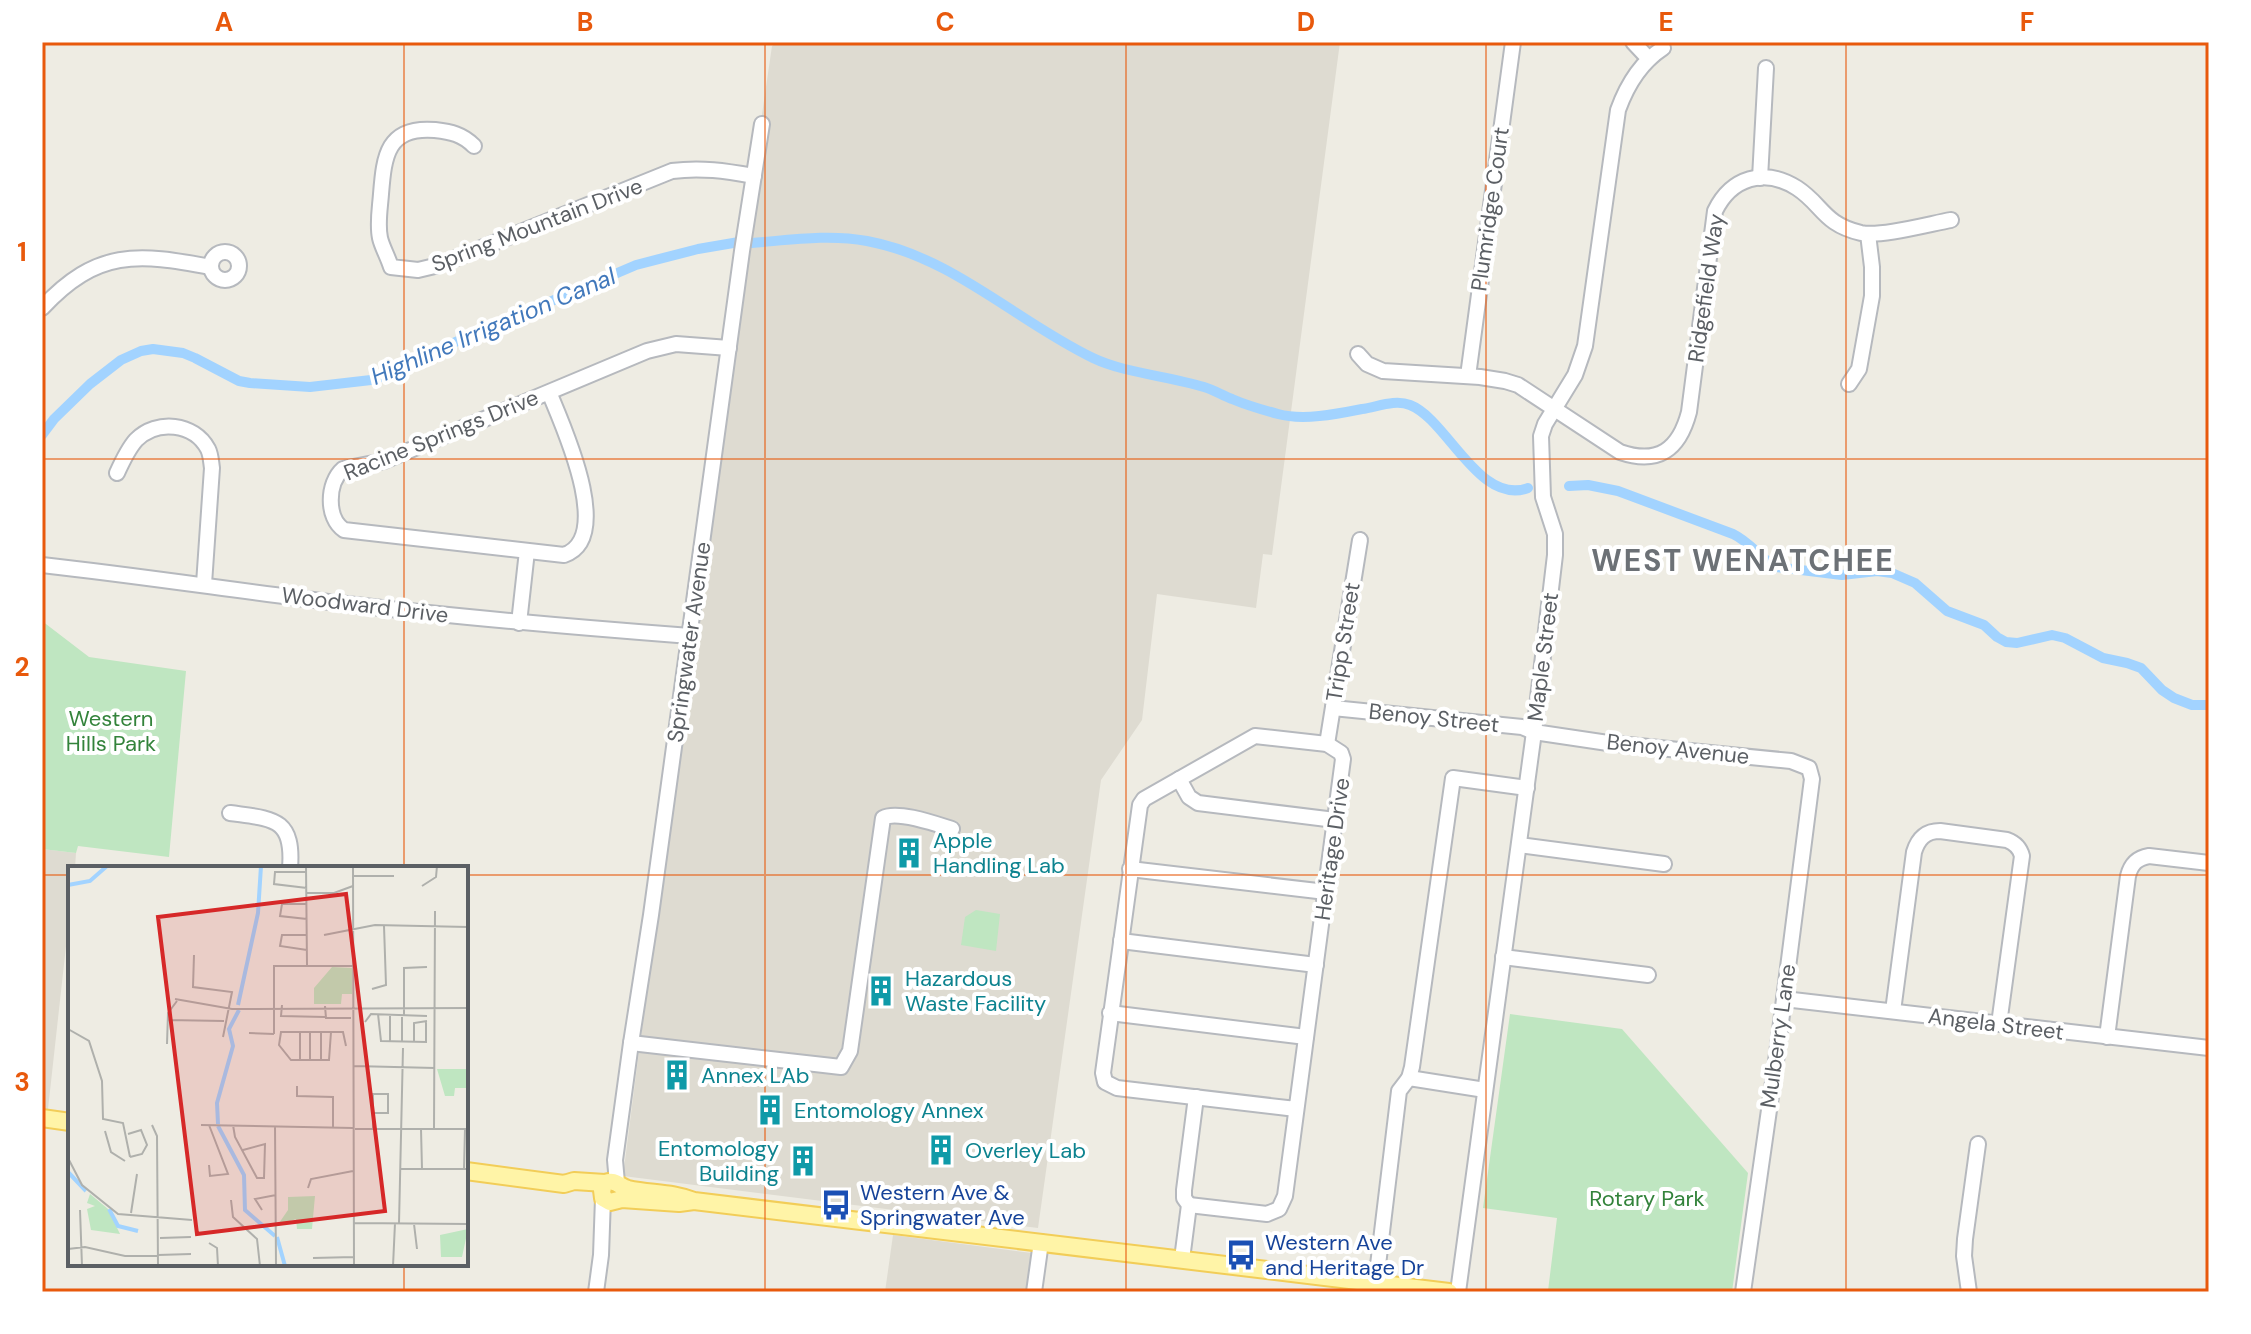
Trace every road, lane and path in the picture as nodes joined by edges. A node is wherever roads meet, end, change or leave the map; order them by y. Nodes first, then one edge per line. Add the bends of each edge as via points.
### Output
1 (1513, 42) edge
2 (1633, 42) edge
3 (1663, 48) dead end
4 (1649, 59) junction
5 (1766, 68) dead end
6 (762, 124) dead end
7 (474, 146) dead end
8 (754, 176) junction
9 (1760, 178) junction
10 (1951, 220) dead end
11 (1868, 234) junction
12 (211, 267) dead end
13 (42, 308) edge
14 (729, 348) junction
15 (1358, 354) dead end
16 (1468, 376) junction
17 (1849, 384) dead end
18 (549, 392) junction
19 (1554, 409) junction
20 (117, 473) dead end
21 (1360, 540) dead end
22 (527, 551) junction
23 (42, 565) edge
24 (204, 584) junction
25 (519, 623) junction
26 (690, 636) junction
27 (1333, 708) junction
28 (1534, 732) junction
29 (1327, 744) junction
30 (1179, 779) junction
31 (1812, 779) joint
32 (1527, 788) junction
33 (230, 813) dead end
34 (1335, 820) junction
35 (952, 829) dead end
36 (1519, 845) junction
37 (2209, 863) edge
38 (1664, 864) dead end
39 (290, 866) edge
40 (1130, 869) junction
41 (1326, 892) junction
42 (1121, 941) junction
43 (1503, 957) junction
44 (1316, 965) junction
45 (1648, 975) dead end
46 (1784, 999) junction
47 (1893, 1011) junction
48 (1110, 1013) junction
49 (1999, 1024) junction
50 (1306, 1037) junction
51 (2107, 1037) junction
52 (631, 1043) junction
53 (2209, 1048) edge
54 (1409, 1078) junction
55 (1485, 1090) junction
56 (1196, 1097) junction
57 (1296, 1109) junction
58 (42, 1118) edge
59 (68, 1122) edge
60 (1978, 1144) dead end
61 (468, 1171) edge
62 (611, 1191) junction
63 (1189, 1205) junction
64 (1041, 1242) junction
65 (1182, 1259) junction
66 (1378, 1265) dead end
67 (596, 1292) edge
68 (1034, 1292) edge
69 (1449, 1292) edge
70 (1458, 1292) edge
71 (1743, 1292) edge
72 (1969, 1292) edge

1 - 16 street, Plumridge Court
2 - 4 street
3 - 4 street, Maple Street
4 - 19 street, Maple Street via 1630,82 1618,110 1585,346
5 - 9 street
6 - 8 street, Springwater Avenue
7 - 8 street, Spring Mountain Drive via 456,134 419,129 394,140 384,164 379,225 391,267 418,270 439,265 672,171 696,168
8 - 14 street, Springwater Avenue
9 - 11 street via 1797,188 1831,221
9 - 19 street, Ridgefield Way via 1732,186 1715,211 1689,412 1673,446 1659,455 1636,457
10 - 11 street
11 - 17 street via 1872,296 1859,369
12 - 13 street via 160,258 104,263 76,277
14 - 18 street, Racine Springs Drive via 676,344
14 - 26 street, Springwater Avenue
15 - 16 street, Ridgefield Way via 1383,371
16 - 19 street, Ridgefield Way via 1518,385
18 - 22 street, Racine Springs Drive via 576,459 584,523 574,551
18 - 22 street, Racine Springs Drive via 384,461 343,469 330,510 344,530
19 - 28 street, Maple Street via 1541,436 1543,497 1555,534 1555,555
20 - 24 street via 148,432 174,426 199,438 209,451 212,468
21 - 27 street, Tripp Street
22 - 25 street
23 - 24 street, Woodward Drive
24 - 25 street, Woodward Drive
25 - 26 street, Woodward Drive
26 - 52 street, Springwater Avenue
27 - 28 street, Benoy Street
27 - 29 street, Tripp Street
28 - 31 street, Benoy Avenue via 1791,761 1809,768
28 - 32 street, Maple Street
29 - 30 street, Heritage Drive via 1255,736
29 - 34 street, Heritage Drive via 1343,759
30 - 34 street via 1198,803
30 - 40 street, Heritage Drive via 1140,805
31 - 46 street, Mulberry Lane
32 - 36 street, Maple Street
32 - 54 street via 1453,778
33 - 39 street via 265,818 284,829 291,844
34 - 41 street, Heritage Drive
35 - 52 street via 890,815 883,818 850,1051 841,1067
36 - 38 street
36 - 43 street, Maple Street
37 - 51 street via 2149,856 2129,870
40 - 41 street
40 - 42 street, Heritage Drive
41 - 44 street, Heritage Drive
42 - 44 street
42 - 48 street, Heritage Drive
43 - 45 street
43 - 55 street, Maple Street
44 - 50 street, Heritage Drive
46 - 47 street, Angela Street
46 - 71 street, Mulberry Lane
47 - 49 street, Angela Street
47 - 49 street via 1916,845 1933,831 1953,833 2013,842 2022,856
48 - 50 street
48 - 56 street, Heritage Drive via 1105,1082
49 - 51 street, Angela Street
50 - 57 street, Heritage Drive
51 - 53 street, Angela Street
52 - 62 street, Springwater Avenue
54 - 55 street
54 - 66 street via 1399,1091
55 - 70 street, Maple Street
56 - 57 street
56 - 63 street via 1184,1190
57 - 63 street, Heritage Drive via 1279,1209 1267,1214
58 - 59 main road
60 - 72 street via 1965,1248
61 - 62 main road via 564,1184 573,1190
62 - 64 main road via 679,1195 694,1201
62 - 67 street, Springwater Avenue
63 - 65 street
64 - 65 main road
64 - 68 street
65 - 69 main road

